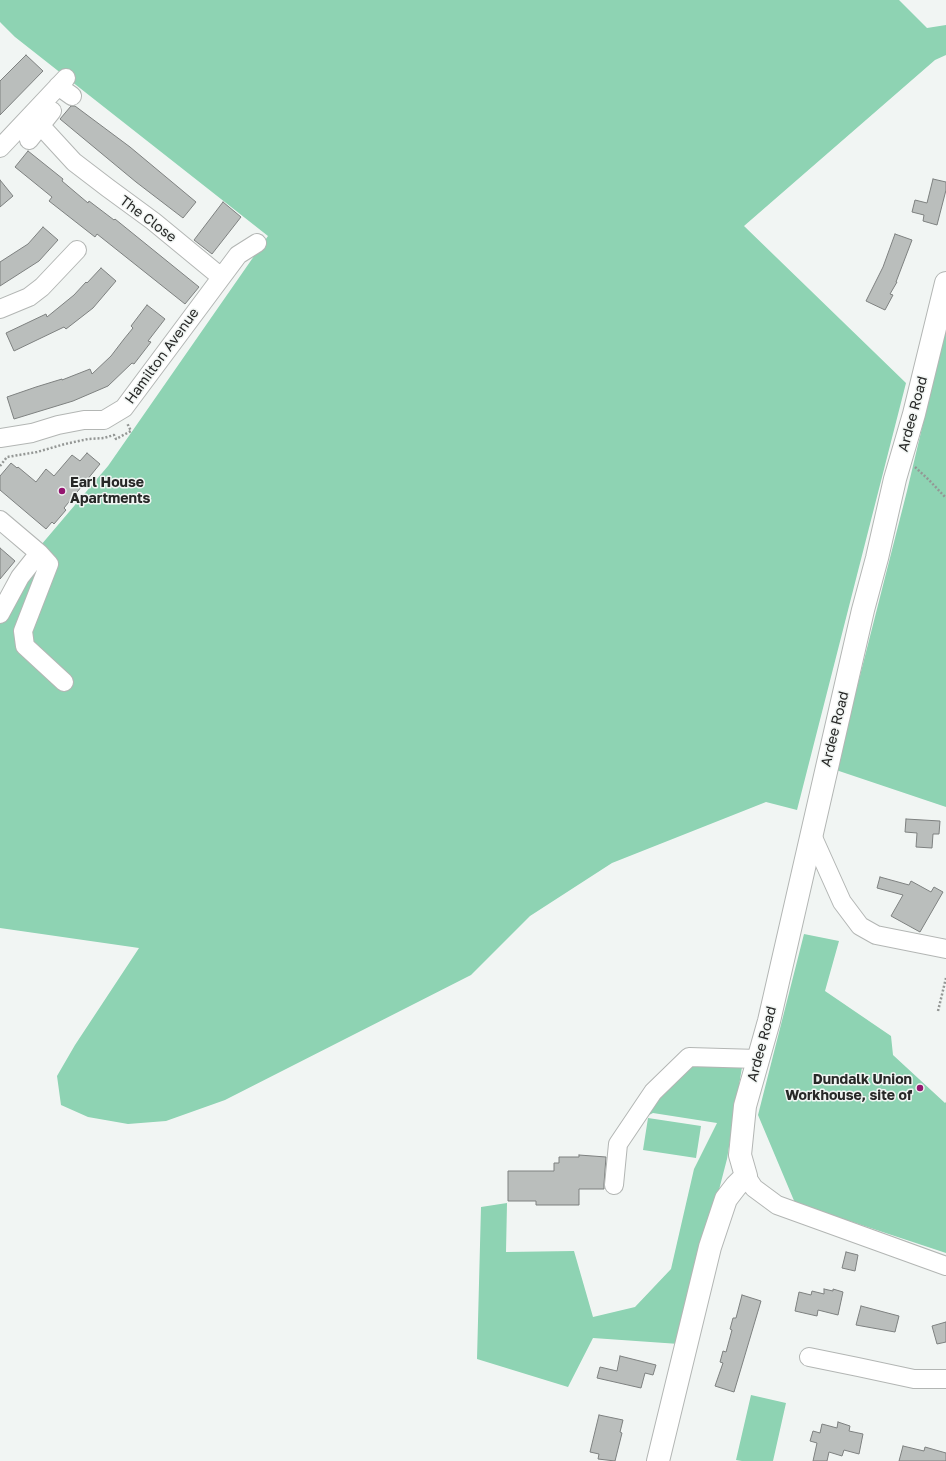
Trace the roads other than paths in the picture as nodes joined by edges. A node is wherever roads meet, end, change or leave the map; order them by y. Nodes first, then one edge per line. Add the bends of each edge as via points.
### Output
1 (65, 87) dead end
2 (52, 111) dead end
3 (40, 125) junction
4 (29, 140) dead end
5 (0, 148) edge
6 (257, 243) dead end
7 (77, 250) dead end
8 (221, 277) junction
9 (946, 283) edge
10 (0, 309) edge
11 (0, 438) edge
12 (0, 520) edge
13 (39, 553) junction
14 (0, 614) edge
15 (64, 682) dead end
16 (811, 833) junction
17 (946, 949) edge
18 (758, 1059) junction
19 (746, 1176) junction
20 (614, 1185) dead end
21 (946, 1266) edge
22 (809, 1358) dead end
23 (946, 1379) edge
24 (658, 1461) edge

1 - 5 street
2 - 3 street
3 - 4 street
3 - 8 street, The Close via 74,162 153,221
6 - 8 street via 238,255
7 - 10 street via 42,287 28,297
8 - 11 street, Hamilton Avenue via 124,408 104,420 58,424 32,433
9 - 16 main road, Ardee Road via 863,610
12 - 13 street
13 - 14 street via 20,577
13 - 15 street via 48,564 23,631 25,646
16 - 17 street via 842,902 860,926 876,935
16 - 18 main road, Ardee Road via 769,1021
18 - 19 main road, Ardee Road via 745,1106 740,1155
18 - 20 street via 689,1058 653,1092 618,1144
19 - 21 street via 754,1188 777,1205
19 - 24 main road via 726,1199 710,1247
22 - 23 street via 914,1379

